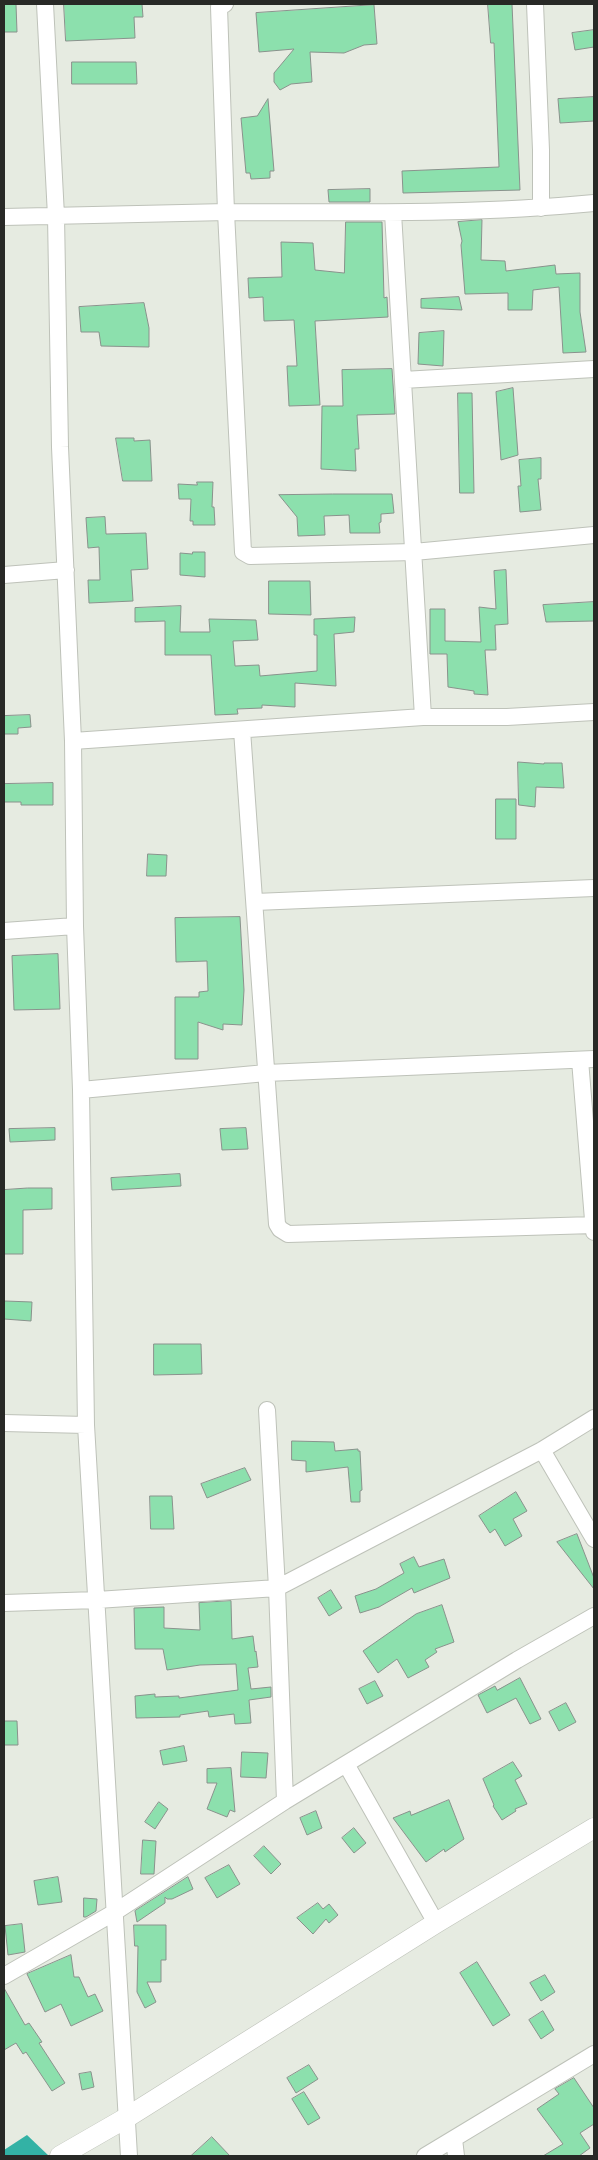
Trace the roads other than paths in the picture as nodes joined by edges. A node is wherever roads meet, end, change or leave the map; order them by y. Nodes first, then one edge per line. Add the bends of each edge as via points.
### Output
1 (45, 4) edge
2 (224, 4) edge
3 (535, 4) edge
4 (594, 203) edge
5 (541, 208) junction
6 (226, 212) junction
7 (393, 213) junction
8 (56, 216) junction
9 (4, 217) edge
10 (594, 369) edge
11 (403, 380) junction
12 (594, 535) edge
13 (414, 552) junction
14 (66, 570) junction
15 (4, 575) edge
16 (594, 712) edge
17 (423, 717) junction
18 (242, 730) junction
19 (73, 741) junction
20 (594, 888) edge
21 (255, 902) junction
22 (75, 926) junction
23 (4, 931) edge
24 (587, 1059) edge
25 (266, 1073) junction
26 (81, 1090) junction
27 (594, 1225) edge
28 (594, 1232) edge
29 (267, 1410) dead end
30 (594, 1418) edge
31 (4, 1423) edge
32 (86, 1425) junction
33 (542, 1450) junction
34 (594, 1539) edge
35 (277, 1588) junction
36 (97, 1600) junction
37 (4, 1603) edge
38 (594, 1616) edge
39 (346, 1764) junction
40 (285, 1800) junction
41 (594, 1828) edge
42 (116, 1912) junction
43 (436, 1922) junction
44 (4, 1976) edge
45 (594, 2054) edge
46 (126, 2118) junction
47 (454, 2139) junction
48 (60, 2156) edge
49 (129, 2156) edge
50 (425, 2156) edge
51 (456, 2156) edge

1 - 8 street
2 - 6 street via 219,7
3 - 5 street
4 - 5 street
5 - 7 street
6 - 7 street
6 - 8 street
6 - 13 street via 243,552 250,556
7 - 11 street
8 - 9 street
8 - 14 street via 60,447
10 - 11 street
11 - 13 street
12 - 13 street
13 - 17 street
14 - 15 street
14 - 19 street
16 - 17 street
17 - 18 street
18 - 19 street
18 - 21 street
19 - 22 street
20 - 21 street
21 - 25 street
22 - 23 street
22 - 26 street
24 - 25 street
24 - 27 street
25 - 26 street
25 - 27 street via 276,1224 283,1232
26 - 32 street
27 - 28 street
29 - 35 street
30 - 33 street
31 - 32 street
32 - 36 street
33 - 34 street
33 - 35 street
35 - 36 street
35 - 40 street
36 - 37 street
36 - 42 street
38 - 39 street
39 - 40 street
39 - 43 street
40 - 42 street
41 - 43 street
42 - 44 street
42 - 46 street
43 - 46 street
45 - 47 street
46 - 48 street
46 - 49 street
47 - 50 street
47 - 51 street

